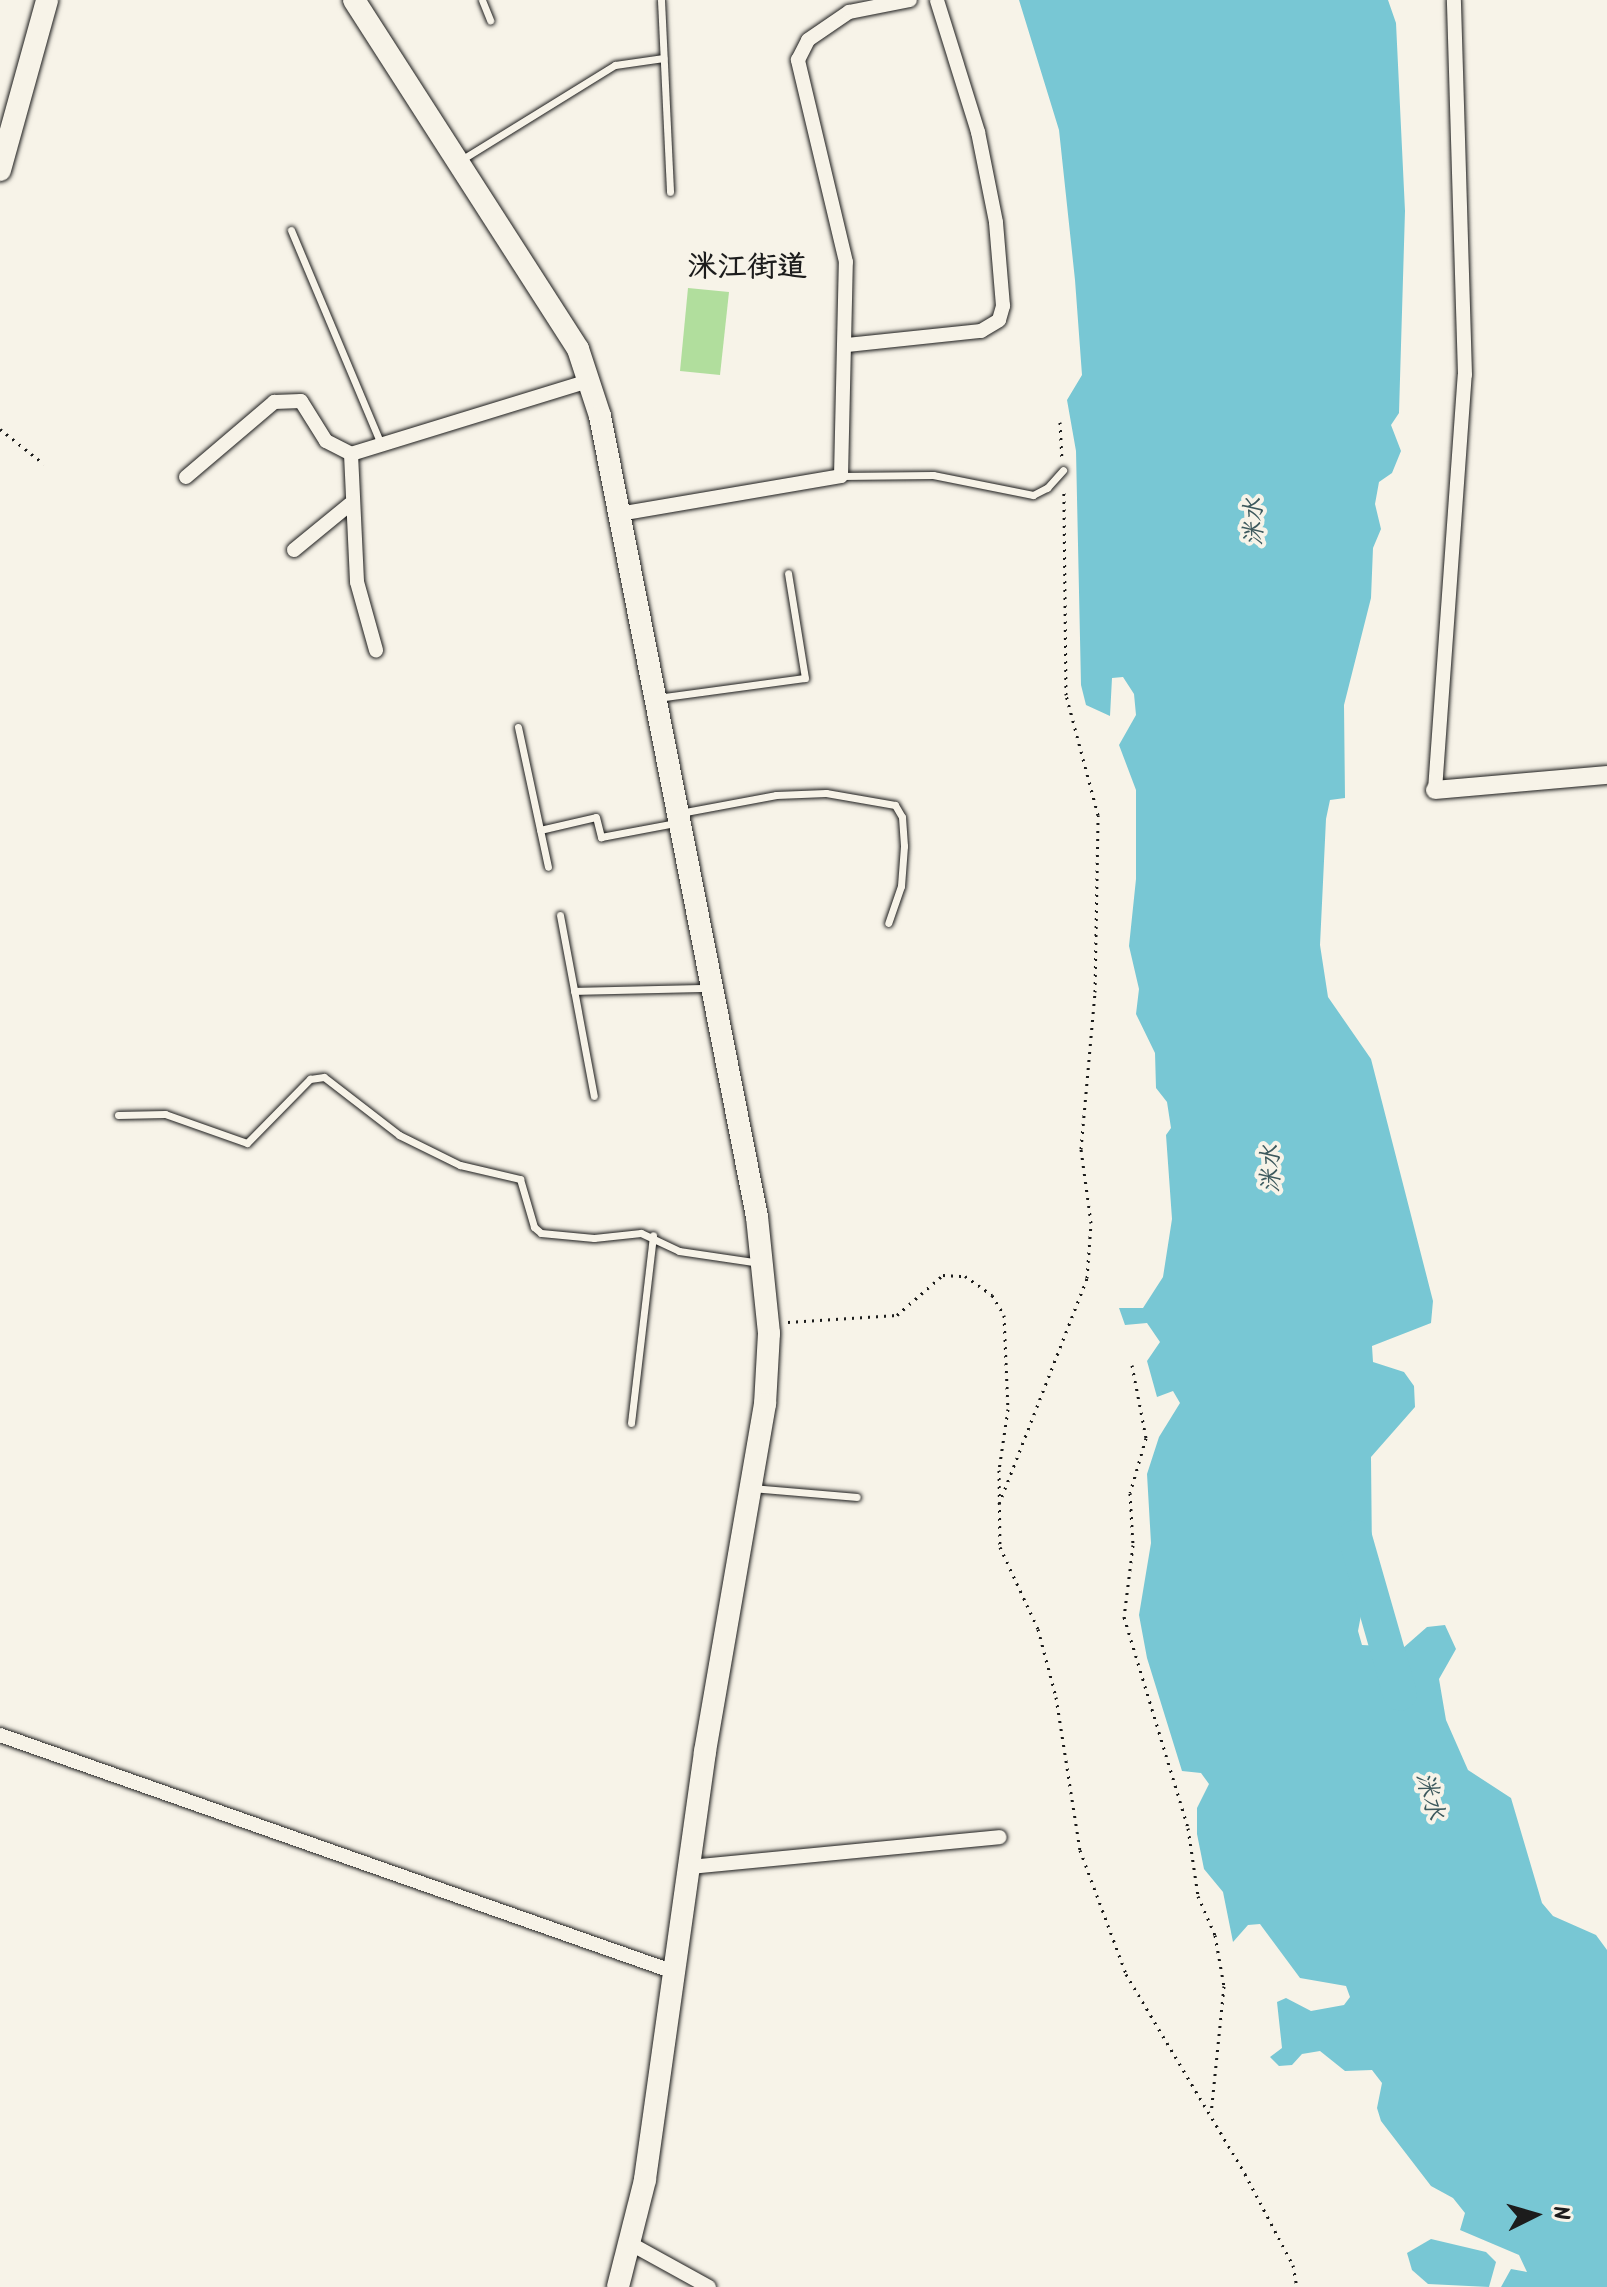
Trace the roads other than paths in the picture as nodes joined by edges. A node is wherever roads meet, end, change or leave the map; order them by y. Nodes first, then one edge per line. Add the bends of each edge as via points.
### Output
1 (47, 0) edge
2 (354, 0) edge
3 (482, 0) edge
4 (661, 0) edge
5 (910, 0) edge
6 (937, 0) edge
7 (1454, 0) edge
8 (490, 20) dead end
9 (663, 58) junction
10 (457, 163) junction
11 (0, 170) edge
12 (670, 192) dead end
13 (291, 230) dead end
14 (847, 345) junction
15 (588, 381) junction
16 (380, 442) junction
17 (351, 454) junction
18 (1063, 470) road end
19 (841, 476) junction
20 (186, 477) dead end
21 (350, 504) junction
22 (619, 514) junction
23 (294, 550) dead end
24 (788, 573) dead end
25 (376, 650) dead end
26 (655, 699) junction
27 (518, 727) dead end
28 (1607, 775) edge
29 (1435, 790) joint
30 (678, 818) junction
31 (540, 830) junction
32 (548, 867) dead end
33 (560, 915) dead end
34 (888, 923) dead end
35 (712, 988) junction
36 (574, 991) junction
37 (594, 1096) dead end
38 (118, 1115) dead end
39 (653, 1235) junction
40 (762, 1263) junction
41 (631, 1423) dead end
42 (750, 1488) junction
43 (857, 1497) dead end
44 (0, 1735) edge
45 (1000, 1837) dead end
46 (689, 1867) junction
47 (674, 1972) junction
48 (631, 2244) junction
49 (618, 2287) edge
50 (709, 2287) edge

1 - 11 main road
2 - 10 main road
3 - 8 lane
4 - 9 lane
5 - 14 street via 849,12 808,40 798,60 846,262
6 - 14 street via 978,132 996,222 1003,306 999,320 981,331
7 - 29 street via 1465,375
9 - 10 lane via 615,65
9 - 12 lane
10 - 15 main road via 578,349
13 - 16 lane
14 - 19 street
15 - 16 street
15 - 22 main road
16 - 17 street
17 - 20 street via 326,441 301,401 285,398
17 - 21 street
18 - 19 lane via 1033,495 933,475
19 - 22 street
21 - 23 street
21 - 25 street via 357,582
22 - 26 main road
24 - 26 lane via 805,678
26 - 30 main road
27 - 31 lane
28 - 29 street
30 - 31 lane via 601,837 596,817
30 - 34 lane via 776,795 826,793 895,805 902,817 904,846 901,886
30 - 35 main road
31 - 32 lane
33 - 36 lane
35 - 36 lane
35 - 40 main road
36 - 37 lane
38 - 39 lane via 165,1114 247,1143 310,1079 324,1077 399,1135 460,1165 520,1179 534,1227 541,1233
39 - 40 lane via 679,1251
39 - 41 lane
40 - 42 main road via 768,1322 765,1404
42 - 43 lane
42 - 46 main road
44 - 47 street
45 - 46 street
46 - 47 main road
47 - 48 main road
48 - 49 main road
48 - 50 street

